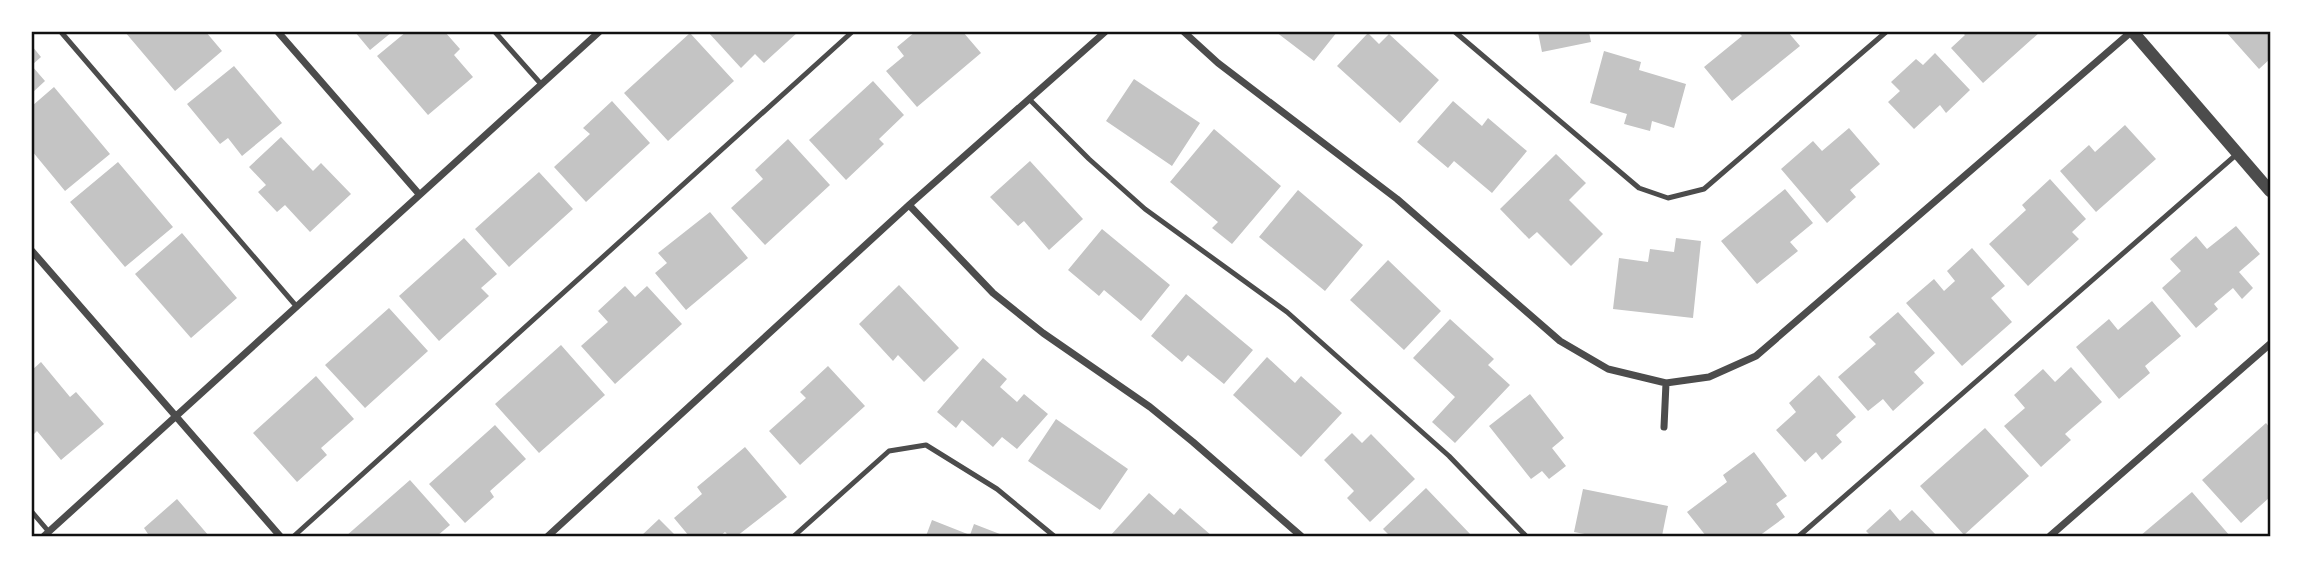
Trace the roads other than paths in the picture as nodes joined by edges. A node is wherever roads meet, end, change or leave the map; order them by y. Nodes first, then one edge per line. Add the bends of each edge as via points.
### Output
1 (61, 32) edge
2 (278, 32) edge
3 (495, 32) edge
4 (599, 32) edge
5 (852, 32) edge
6 (1105, 32) edge
7 (1184, 32) edge
8 (1455, 32) edge
9 (1885, 32) edge
10 (2132, 32) edge
11 (541, 84) junction
12 (1030, 100) junction
13 (2238, 153) junction
14 (2270, 191) edge
15 (419, 194) junction
16 (909, 205) junction
17 (32, 251) edge
18 (297, 307) junction
19 (2270, 344) edge
20 (1665, 383) junction
21 (176, 418) junction
22 (1664, 428) dead end
23 (32, 512) edge
24 (46, 534) edge
25 (280, 537) edge
26 (294, 537) edge
27 (548, 537) edge
28 (794, 537) edge
29 (1054, 537) edge
30 (1300, 537) edge
31 (1526, 537) edge
32 (1799, 537) edge
33 (2050, 537) edge

1 - 18 lane
2 - 15 street
3 - 11 lane
4 - 11 street
5 - 26 lane
6 - 12 street
7 - 20 street via 1397,199 1560,341 1608,369
8 - 9 lane via 1639,188 1668,198 1704,190
10 - 13 street
10 - 20 street via 1756,356 1709,377
11 - 15 street
12 - 16 street
12 - 31 lane via 1145,209 1287,312 1449,456
13 - 14 street
13 - 32 lane
15 - 18 street
16 - 27 street
16 - 30 street via 993,293 1150,407
17 - 21 street
18 - 21 street
19 - 33 street
20 - 22 street
21 - 24 street
21 - 25 street
23 - 24 lane
28 - 29 lane via 889,451 926,445 997,489

